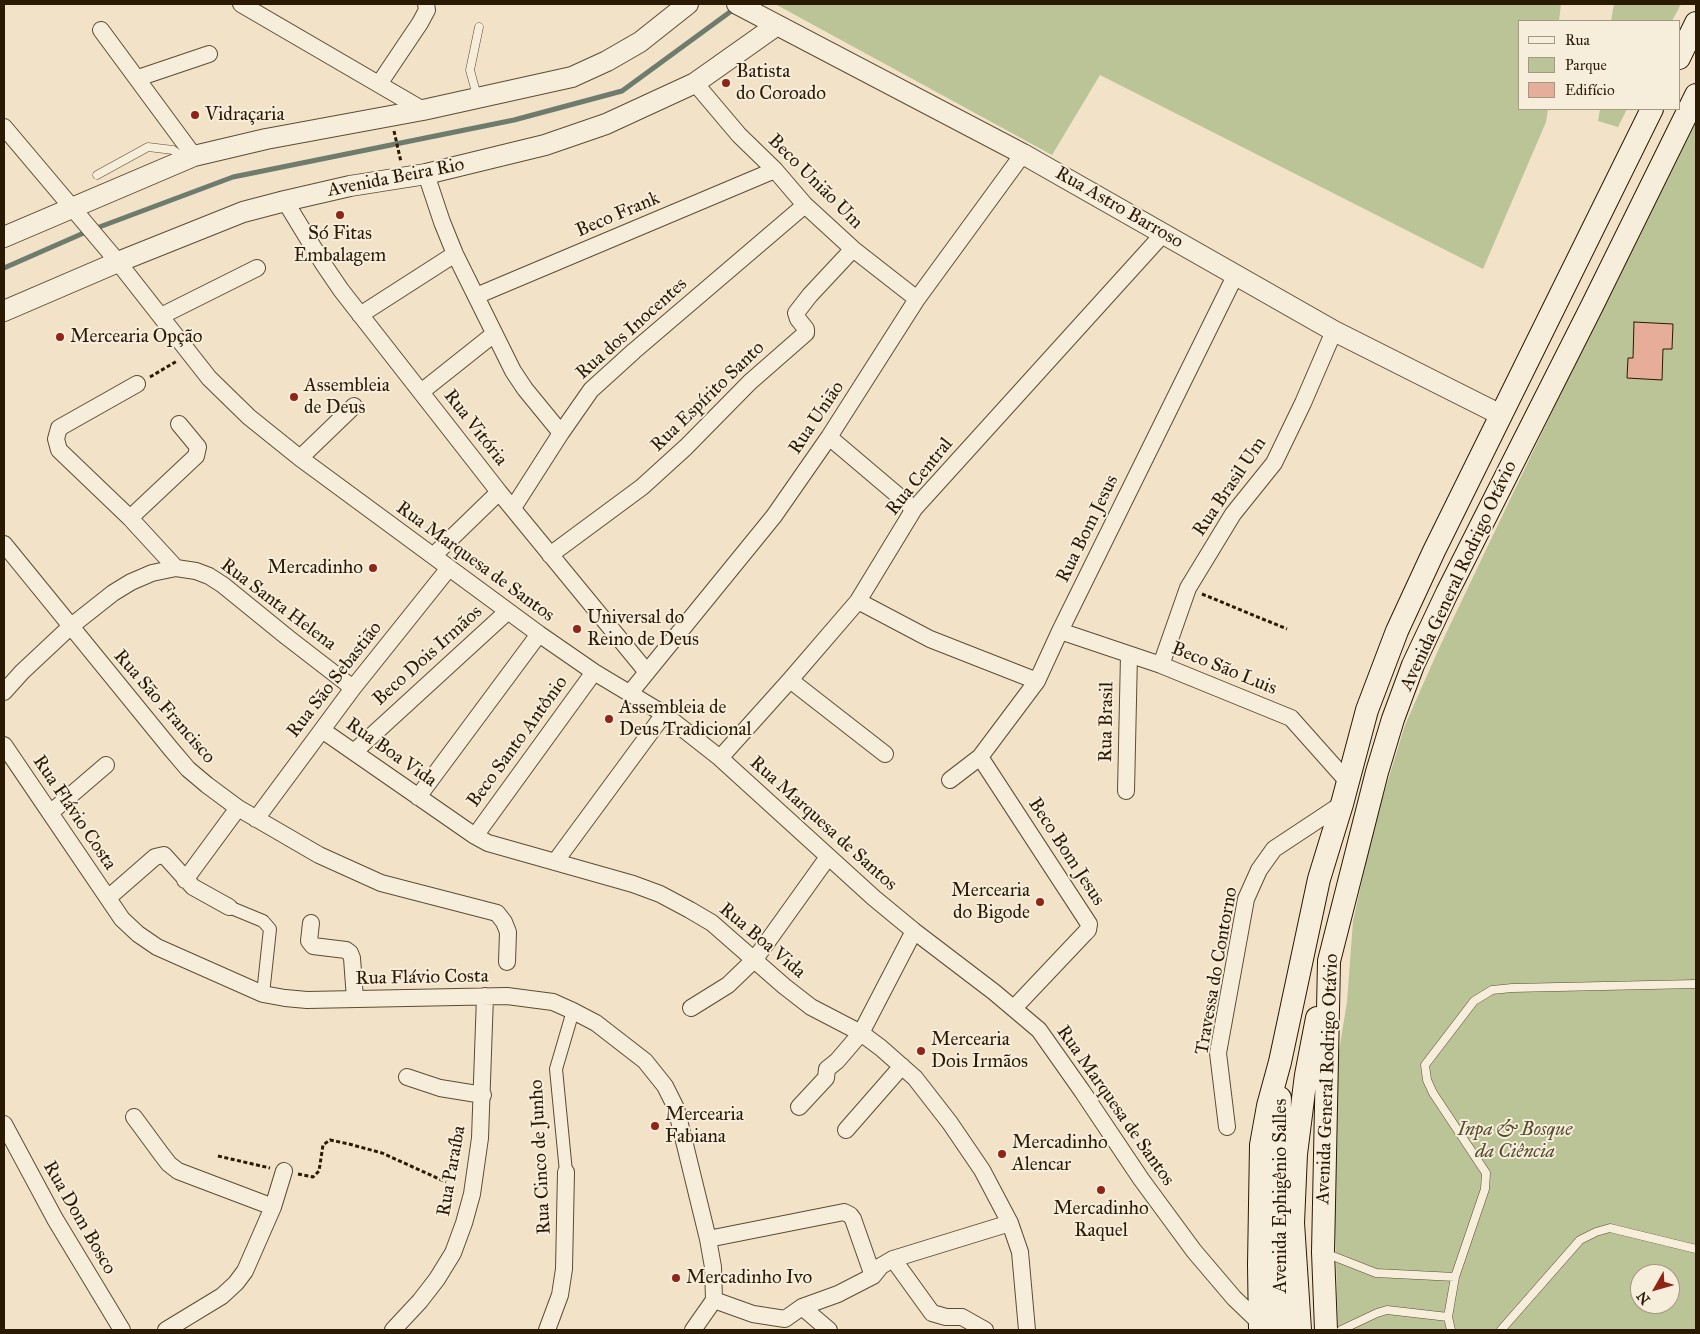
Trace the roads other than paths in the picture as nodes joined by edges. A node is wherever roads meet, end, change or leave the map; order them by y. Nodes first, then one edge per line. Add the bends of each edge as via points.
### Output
1 (241, 4) edge
2 (426, 4) edge
3 (688, 4) edge
4 (737, 4) edge
5 (1696, 23) edge
6 (777, 25) junction
7 (479, 27) dead end
8 (102, 30) dead end
9 (208, 54) dead end
10 (1680, 56) edge
11 (138, 78) junction
12 (695, 83) junction
13 (378, 84) junction
14 (1696, 95) edge
15 (478, 98) junction
16 (423, 110) junction
17 (1652, 110) edge
18 (4, 127) edge
19 (11, 148) edge
20 (1023, 154) junction
21 (190, 158) junction
22 (775, 170) junction
23 (426, 174) junction
24 (97, 175) dead end
25 (285, 201) junction
26 (805, 205) junction
27 (72, 208) junction
28 (1164, 233) junction
29 (4, 237) edge
30 (853, 249) junction
31 (455, 254) junction
32 (118, 262) junction
33 (257, 268) dead end
34 (1236, 276) junction
35 (476, 296) junction
36 (917, 299) junction
37 (4, 311) edge
38 (360, 315) junction
39 (161, 316) junction
40 (1334, 331) junction
41 (494, 334) junction
42 (137, 384) road end
43 (421, 392) junction
44 (354, 406) dead end
45 (1501, 414) junction
46 (179, 424) dead end
47 (561, 433) junction
48 (829, 437) junction
49 (300, 458) junction
50 (500, 492) junction
51 (513, 508) junction
52 (914, 509) junction
53 (130, 518) junction
54 (4, 544) edge
55 (550, 555) junction
56 (433, 556) junction
57 (176, 568) junction
58 (449, 568) junction
59 (858, 601) junction
60 (508, 611) junction
61 (70, 628) junction
62 (1060, 631) junction
63 (539, 634) junction
64 (1129, 655) junction
65 (1161, 665) junction
66 (646, 671) junction
67 (594, 672) junction
68 (790, 680) junction
69 (1038, 681) junction
70 (352, 688) junction
71 (4, 692) edge
72 (630, 693) junction
73 (664, 714) junction
74 (322, 730) junction
75 (4, 745) edge
76 (354, 752) junction
77 (885, 754) dead end
78 (980, 757) junction
79 (720, 758) junction
80 (106, 765) dead end
81 (950, 780) dead end
82 (1348, 782) junction
83 (1126, 791) dead end
84 (418, 797) junction
85 (1342, 804) junction
86 (238, 808) junction
87 (50, 813) junction
88 (256, 819) junction
89 (475, 836) junction
90 (828, 857) junction
91 (555, 862) junction
92 (185, 880) junction
93 (108, 898) junction
94 (229, 908) joint
95 (311, 923) dead end
96 (914, 931) junction
97 (755, 959) junction
98 (1329, 961) junction
99 (507, 962) dead end
100 (1696, 984) edge
101 (264, 994) junction
102 (486, 996) junction
103 (355, 999) junction
104 (691, 1008) dead end
105 (1014, 1008) junction
106 (573, 1010) junction
107 (861, 1033) junction
108 (1280, 1062) junction
109 (902, 1066) junction
110 (407, 1077) dead end
111 (483, 1094) junction
112 (799, 1106) dead end
113 (134, 1117) dead end
114 (4, 1124) edge
115 (1227, 1127) dead end
116 (846, 1130) dead end
117 (284, 1171) road end
118 (566, 1172) joint
119 (273, 1207) junction
120 (1010, 1222) junction
121 (708, 1239) junction
122 (1696, 1249) edge
123 (1323, 1252) junction
124 (893, 1259) junction
125 (873, 1276) junction
126 (1455, 1276) junction
127 (714, 1300) junction
128 (802, 1307) junction
129 (1448, 1317) junction
130 (783, 1325) edge
131 (1260, 1327) edge
132 (122, 1330) edge
133 (166, 1330) edge
134 (393, 1330) edge
135 (546, 1330) edge
136 (694, 1330) edge
137 (829, 1330) edge
138 (985, 1330) edge
139 (1027, 1330) edge
140 (1282, 1330) edge
141 (1300, 1330) edge
142 (1326, 1330) edge
143 (1341, 1330) edge
144 (1451, 1330) edge
145 (1501, 1330) edge

1 - 13 street
2 - 13 street via 427,10 420,23
3 - 15 street via 640,42 572,77
4 - 6 street, Rua Astro Barroso
5 - 10 main road
6 - 12 street, Avenida Beira Rio
6 - 20 street, Rua Astro Barroso
7 - 15 lane via 470,70
8 - 11 street
9 - 11 street
11 - 21 street
12 - 22 street, Beco União Um via 739,135
12 - 23 street, Avenida Beira Rio via 606,124 545,145
13 - 16 street
14 - 98 main road, Avenida General Rodrigo Otávio via 1413,665 1377,772
15 - 16 street
16 - 21 street via 266,139
17 - 45 main road, Avenida General Rodrigo Otávio
18 - 19 street, Rua Marquesa de Santos
19 - 27 street, Rua Marquesa de Santos
20 - 28 street, Rua Astro Barroso
20 - 36 street, Rua União
21 - 24 lane via 173,150 148,147
21 - 27 street
22 - 26 street, Beco União Um
22 - 35 street, Beco Frank
23 - 25 street, Avenida Beira Rio via 350,186
23 - 31 street
25 - 32 street, Avenida Beira Rio via 243,212
25 - 38 street, Rua Vitória via 324,265
26 - 30 street, Beco União Um
26 - 47 street, Rua dos Inocentes via 591,390
27 - 29 street
27 - 32 street, Rua Marquesa de Santos
28 - 34 street, Rua Astro Barroso
28 - 52 street, Rua Central
30 - 36 street, Beco União Um
30 - 55 street, Rua Espírito Santo via 796,313 806,333 750,382 686,448 642,487
31 - 35 street
31 - 38 street
32 - 37 street, Avenida Beira Rio
32 - 39 street, Rua Marquesa de Santos
33 - 39 street
34 - 40 street, Rua Astro Barroso
34 - 62 street, Rua Bom Jesus
35 - 41 street
36 - 48 street, Rua União
38 - 43 street, Rua Vitória
39 - 49 street, Rua Marquesa de Santos via 228,398
40 - 45 street, Rua Astro Barroso
40 - 65 street, Rua Brasil Um via 1274,463 1233,514 1188,588
41 - 43 street
41 - 47 street via 513,372
42 - 53 street via 59,428 56,439 59,450
43 - 50 street, Rua Vitória
44 - 49 street
45 - 82 main road, Avenida General Rodrigo Otávio via 1396,631 1367,710
46 - 53 street via 198,447 196,456
47 - 51 street, Rua dos Inocentes
48 - 52 street
48 - 66 street, Rua União via 774,516
49 - 56 street, Rua Marquesa de Santos
50 - 51 street, Rua Vitória
50 - 56 street
51 - 55 street, Rua Vitória
52 - 59 street, Rua Central
53 - 57 street
54 - 61 street, Rua São Francisco
55 - 66 street, Rua Vitória
56 - 58 street, Rua Marquesa de Santos
57 - 61 street, Rua Santa Helena via 131,582
57 - 70 street, Rua Santa Helena via 196,571 223,584
58 - 60 street, Rua Marquesa de Santos
58 - 70 street, Rua São Sebastião
59 - 68 street, Rua Central
59 - 69 street via 930,639
60 - 63 street, Rua Marquesa de Santos
60 - 76 street, Beco Dois Irmãos
61 - 71 street, Rua Santa Helena
61 - 86 street, Rua São Francisco via 188,769
62 - 64 street, Beco São Luis
62 - 69 street, Rua Bom Jesus
63 - 67 street, Rua Marquesa de Santos
63 - 84 street
64 - 65 street, Beco São Luis
64 - 83 street, Rua Brasil
65 - 82 street, Beco São Luis via 1291,718
66 - 72 street, Rua União
67 - 72 street, Rua Marquesa de Santos
67 - 89 street, Beco Santo Antônio
68 - 77 street
68 - 79 street, Rua Central
69 - 78 street, Rua Bom Jesus
70 - 74 street, Rua São Sebastião
72 - 73 street, Rua Marquesa de Santos
73 - 79 street, Rua Marquesa de Santos
73 - 91 street
74 - 76 street, Rua Boa Vida
74 - 88 street, Rua São Sebastião
75 - 87 street, Rua Flávio Costa
76 - 84 street, Rua Boa Vida
78 - 81 street, Rua Bom Jesus
78 - 105 street, Beco Bom Jesus via 1089,924 1088,930
79 - 90 street, Rua Marquesa de Santos
80 - 87 street
82 - 85 main road, Avenida General Rodrigo Otávio
84 - 89 street, Rua Boa Vida
85 - 108 main road, Avenida General Rodrigo Otávio via 1319,879
85 - 115 street, Travessa do Contorno via 1274,849 1259,870 1246,899 1218,1053
86 - 88 street, Rua São Francisco
86 - 92 street
87 - 93 street, Rua Flávio Costa
88 - 99 street, Rua São Francisco via 319,855 381,882 497,914 508,932
89 - 91 street, Rua Boa Vida via 488,843
90 - 96 street, Rua Marquesa de Santos
90 - 97 street
91 - 97 street, Rua Boa Vida via 660,894 712,923
92 - 93 street via 164,855 159,855
92 - 94 street
93 - 101 street, Rua Flávio Costa via 122,919 156,947
94 - 101 street via 263,921 270,929
95 - 103 street via 309,941 314,946 350,953
96 - 105 street, Rua Marquesa de Santos
96 - 107 street
97 - 104 street via 728,985
97 - 107 street, Rua Boa Vida via 811,1007
98 - 123 main road, Avenida General Rodrigo Otávio
98 - 141 main road, Avenida Ephigênio Salles via 1306,1075 1296,1154 1294,1238
100 - 126 lane via 1512,988 1492,990 1474,1001 1425,1065 1433,1093 1486,1173 1485,1188
101 - 103 street, Rua Flávio Costa via 307,1000
102 - 103 street, Rua Flávio Costa
102 - 106 street, Rua Flávio Costa via 530,998
102 - 111 street, Rua Paraíba
105 - 131 street, Rua Marquesa de Santos via 1039,1030 1194,1251
106 - 118 street, Rua Cinco de Junho via 556,1069
106 - 121 street, Rua Flávio Costa via 645,1061 665,1086 676,1108
107 - 109 street, Rua Boa Vida
107 - 112 street via 827,1068 826,1078
108 - 131 main road, Avenida General Rodrigo Otávio via 1261,1145
108 - 140 main road, Avenida Ephigênio Salles via 1278,1183
109 - 116 street
109 - 120 street, Rua Boa Vida via 950,1123 982,1170
110 - 111 street via 440,1088
111 - 134 street, Rua Paraíba via 474,1185 464,1223 437,1279
113 - 119 street via 169,1164 178,1171
114 - 132 street, Rua Dom Bosco via 55,1219
117 - 119 street
118 - 135 street, Rua Cinco de Junho via 564,1269 560,1295
119 - 133 street via 236,1283 222,1296
120 - 124 street
120 - 139 street, Rua Boa Vida via 1020,1252
121 - 125 street via 844,1212 854,1219
121 - 127 street, Rua Flávio Costa
122 - 145 lane via 1610,1228 1596,1232 1580,1240
123 - 126 lane via 1376,1272
123 - 142 main road, Avenida General Rodrigo Otávio
124 - 125 street
124 - 138 street via 932,1313 962,1317
125 - 128 street
126 - 129 lane
127 - 130 street
127 - 136 street
128 - 130 street
128 - 137 street
129 - 143 lane via 1387,1310
129 - 144 lane

